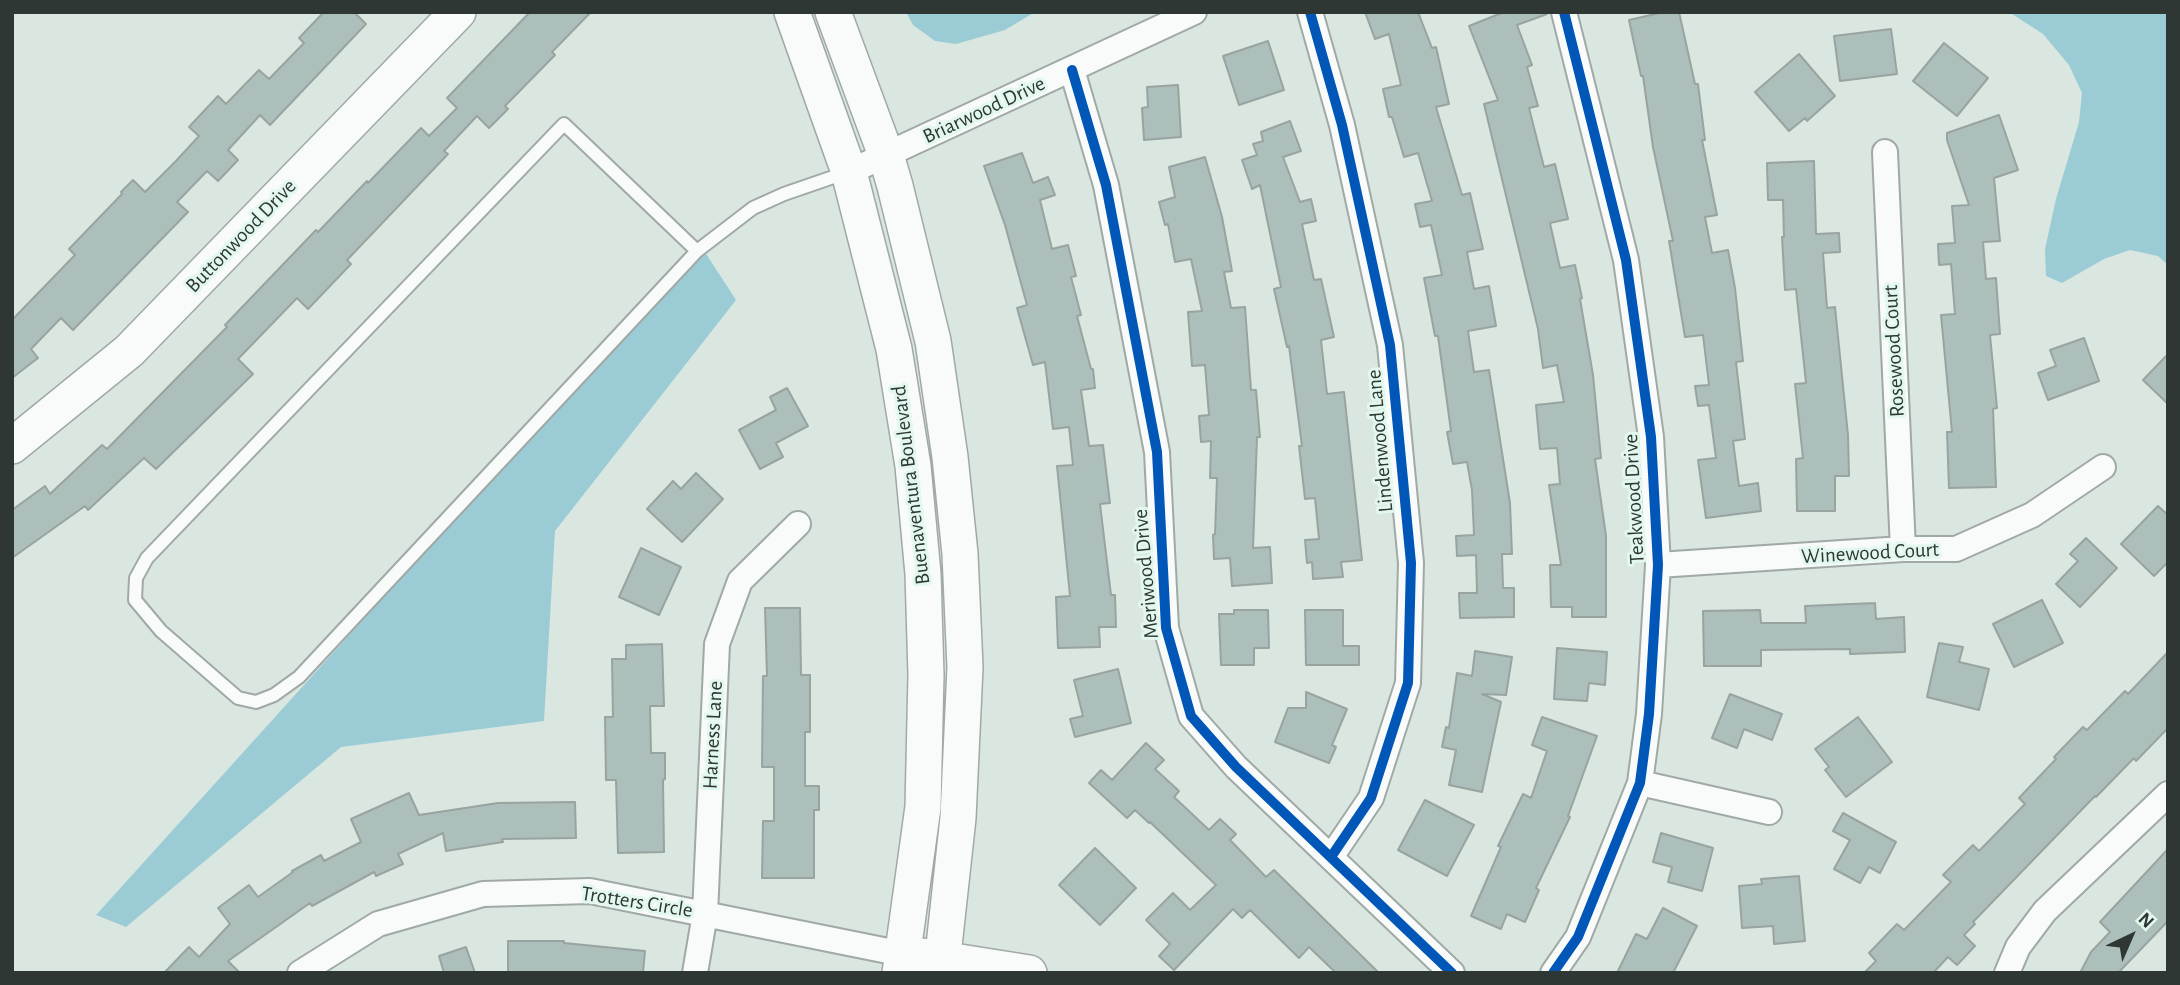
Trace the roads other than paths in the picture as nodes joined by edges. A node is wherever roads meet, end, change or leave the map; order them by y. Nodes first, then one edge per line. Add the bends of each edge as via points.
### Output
1 (458, 12) edge
2 (792, 12) edge
3 (834, 12) edge
4 (1194, 12) edge
5 (1310, 12) edge
6 (1564, 12) edge
7 (1072, 69) junction
8 (1885, 152) dead end
9 (886, 155) junction
10 (849, 172) junction
11 (697, 251) junction
12 (12, 446) edge
13 (2103, 467) dead end
14 (798, 524) dead end
15 (1903, 549) junction
16 (1658, 565) junction
17 (1640, 783) junction
18 (2168, 794) edge
19 (1769, 812) dead end
20 (1331, 857) junction
21 (705, 914) junction
22 (902, 963) edge
23 (942, 966) edge
24 (300, 973) edge
25 (695, 973) edge
26 (1029, 973) edge
27 (1452, 973) edge
28 (1553, 973) edge
29 (2007, 973) edge

1 - 12 main road, Buttonwood Drive via 129,351
2 - 10 main road, Buenaventura Boulevard
3 - 9 main road, Buenaventura Boulevard
4 - 7 street, Briarwood Drive
5 - 20 street, Lindenwood Lane via 1342,125 1390,345 1411,563 1408,683 1371,798
6 - 16 street, Teakwood Drive via 1626,260 1651,437
7 - 9 street, Briarwood Drive
7 - 20 street, Meriwood Drive via 1106,185 1157,452 1166,628 1191,716 1236,767
8 - 15 street, Rosewood Court
9 - 10 street, Briarwood Drive
9 - 23 main road, Buenaventura Boulevard via 933,341 960,554 965,667 958,818
10 - 11 lane via 753,208
10 - 22 main road, Buenaventura Boulevard via 894,349 913,466 923,574 923,807
11 - 11 lane via 299,677 274,695 256,702 238,698 161,631 135,600 136,578 147,558 564,124
13 - 15 street, Winewood Court via 2032,516 1956,549
14 - 21 street, Harness Lane via 740,581 717,645
15 - 16 street, Winewood Court
16 - 17 street, Teakwood Drive
17 - 19 street
17 - 28 street, Teakwood Drive via 1578,937
18 - 29 street via 2045,911 2018,947
20 - 27 street, Meriwood Drive
21 - 22 street, Trotters Circle
21 - 24 street, Trotters Circle via 590,891 484,894 378,924
21 - 25 street, Harness Lane
22 - 23 main road
23 - 26 main road

